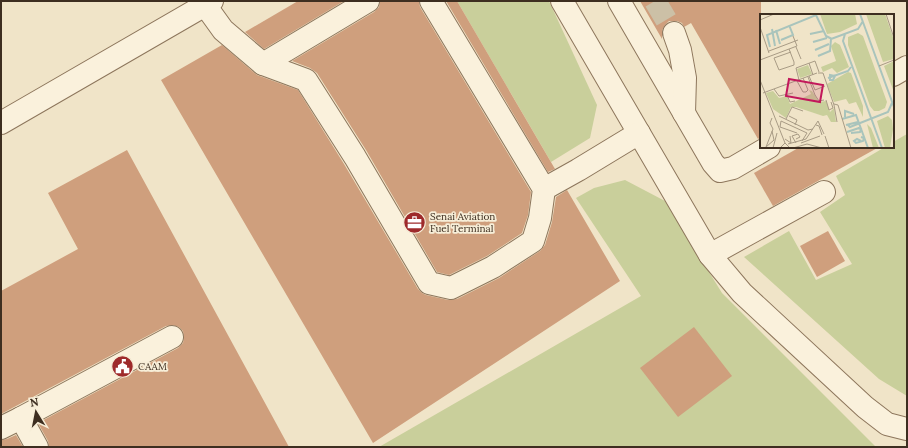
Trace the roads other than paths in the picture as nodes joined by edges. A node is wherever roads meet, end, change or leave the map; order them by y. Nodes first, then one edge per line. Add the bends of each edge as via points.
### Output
1 (368, 1) edge
2 (431, 1) edge
3 (562, 1) edge
4 (619, 1) edge
5 (209, 3) edge
6 (674, 33) tunnel mouth
7 (263, 64) junction
8 (907, 67) edge
9 (894, 74) edge
10 (684, 113) junction
11 (1, 123) edge
12 (639, 133) junction
13 (768, 148) edge
14 (544, 189) junction
15 (824, 192) dead end
16 (710, 255) junction
17 (172, 337) dead end
18 (22, 418) junction
19 (1, 428) edge
20 (907, 429) edge
21 (37, 447) edge

1 - 7 lane
2 - 14 lane
3 - 12 lane
4 - 10 lane
5 - 7 lane via 223,30
5 - 11 lane
6 - 10 lane via 685,78
7 - 14 lane via 306,80 355,156 429,283 451,288 493,267 533,241 540,218
8 - 9 lane
10 - 13 lane via 720,171 733,168
12 - 14 lane
12 - 16 lane
15 - 16 lane
16 - 20 lane via 742,292 865,407 887,424
17 - 18 lane
18 - 19 lane
18 - 21 lane

